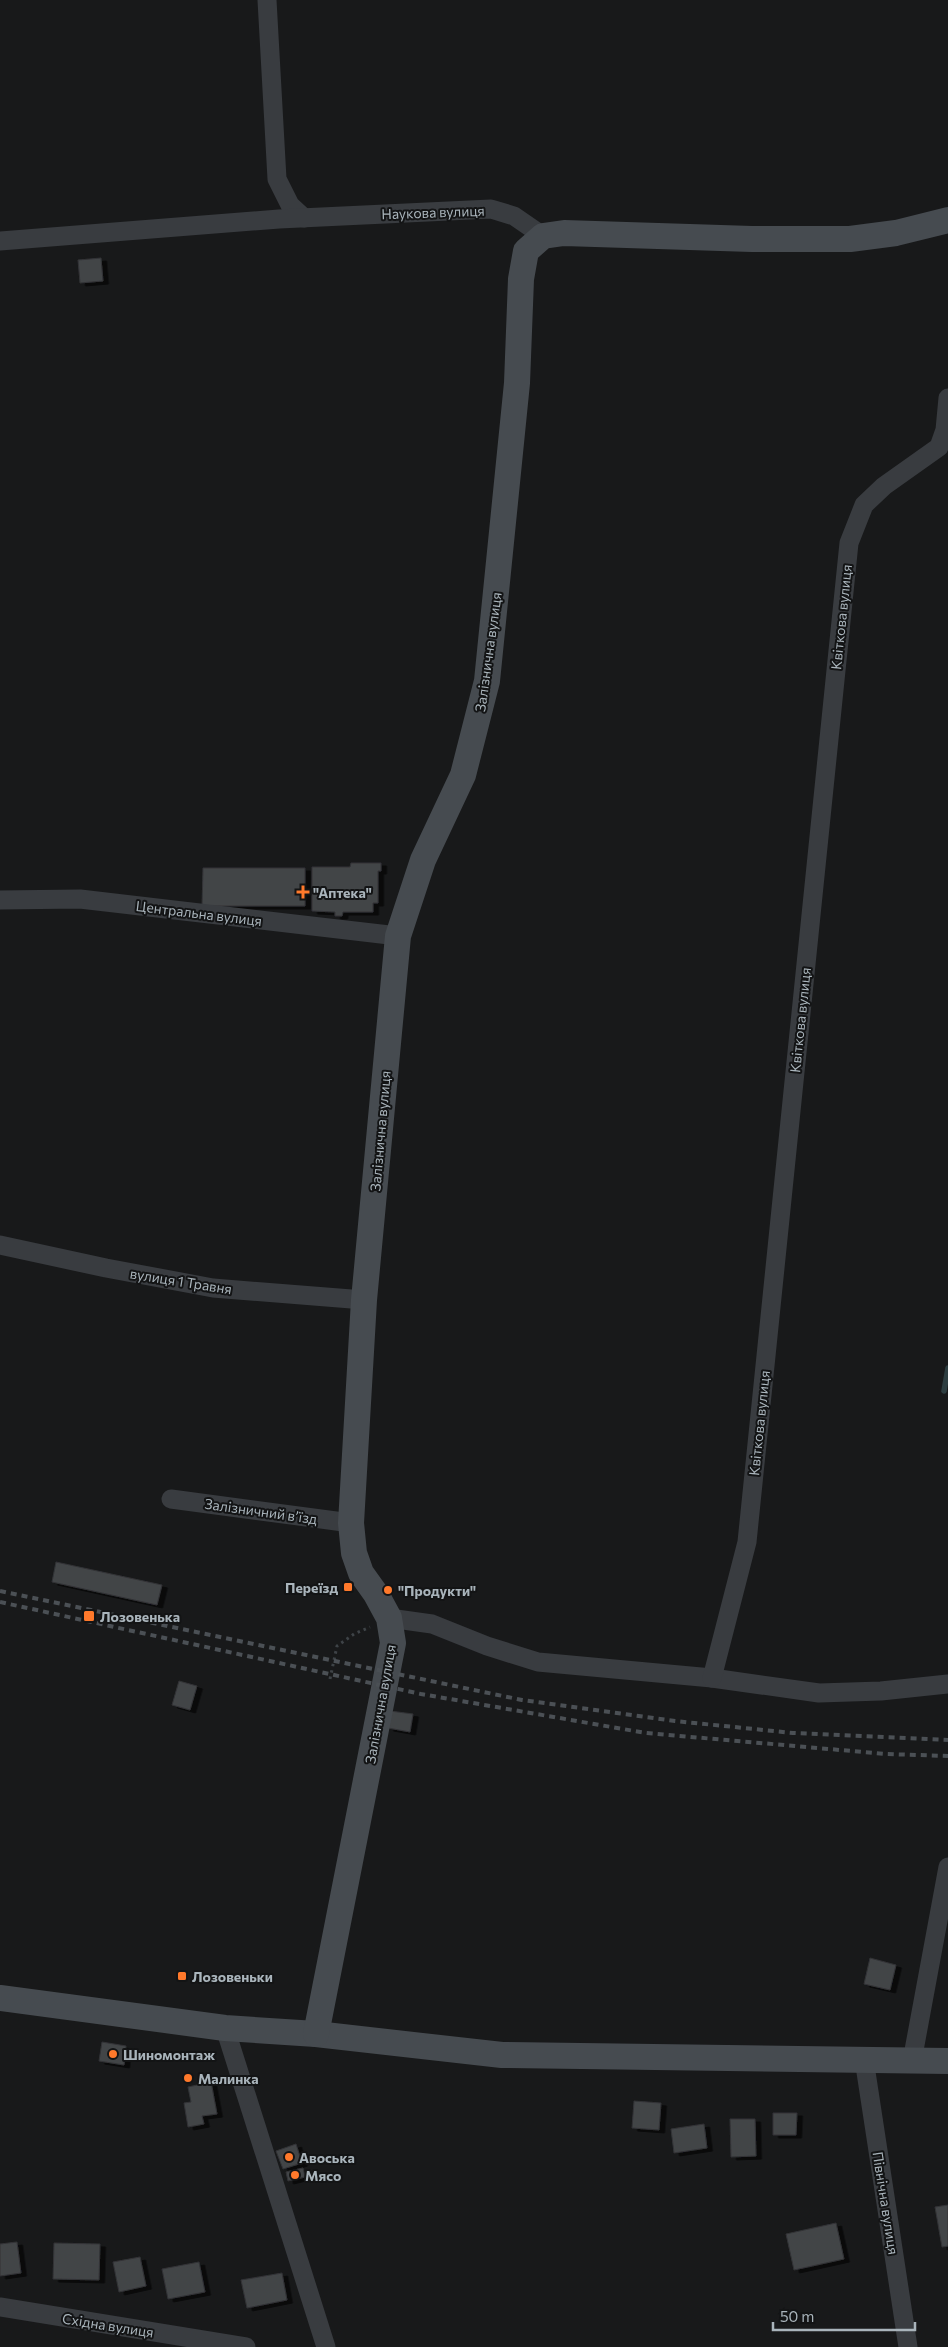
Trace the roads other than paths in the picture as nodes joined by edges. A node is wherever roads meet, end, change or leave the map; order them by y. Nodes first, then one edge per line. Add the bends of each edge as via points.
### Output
1 (267, 0) edge
2 (304, 218) junction
3 (948, 220) edge
4 (543, 236) junction
5 (0, 242) edge
6 (948, 398) edge
7 (0, 900) edge
8 (398, 936) junction
9 (0, 1244) edge
10 (364, 1300) junction
11 (171, 1498) dead end
12 (351, 1522) junction
13 (389, 1618) junction
14 (712, 1678) junction
15 (948, 1684) edge
16 (948, 1867) edge
17 (0, 1998) edge
18 (225, 2028) junction
19 (316, 2034) junction
20 (864, 2059) junction
21 (912, 2061) junction
22 (948, 2061) edge
23 (0, 2307) edge
24 (246, 2347) edge
25 (326, 2347) edge
26 (908, 2347) edge

1 - 2 street via 277,179 290,205
2 - 4 street, Наукова вулиця via 491,209 514,216
2 - 5 street, Наукова вулиця
3 - 4 street via 896,233 850,239 564,233
4 - 8 street, Залізнична вулиця via 526,251 521,279 517,383 487,681 463,775 423,860
6 - 14 street, Квіткова вулиця via 945,430 939,447 884,486 864,505 849,543 747,1542
7 - 8 street, Центральна вулиця via 80,899
8 - 10 street, Залізнична вулиця
9 - 10 street, вулиця 1 Травня via 213,1288
10 - 12 street, Залізнична вулиця
11 - 12 street, Залізничний в’їзд
12 - 13 street, Залізнична вулиця via 354,1553 361,1573
13 - 14 street via 432,1624 538,1662
13 - 19 street, Залізнична вулиця via 393,1643
14 - 15 street via 819,1692 882,1691
16 - 21 street
17 - 18 street
18 - 19 street
18 - 25 street
19 - 20 street via 502,2055
20 - 21 street
20 - 26 street, Північна вулиця
21 - 22 street
23 - 24 street, Східна вулиця

